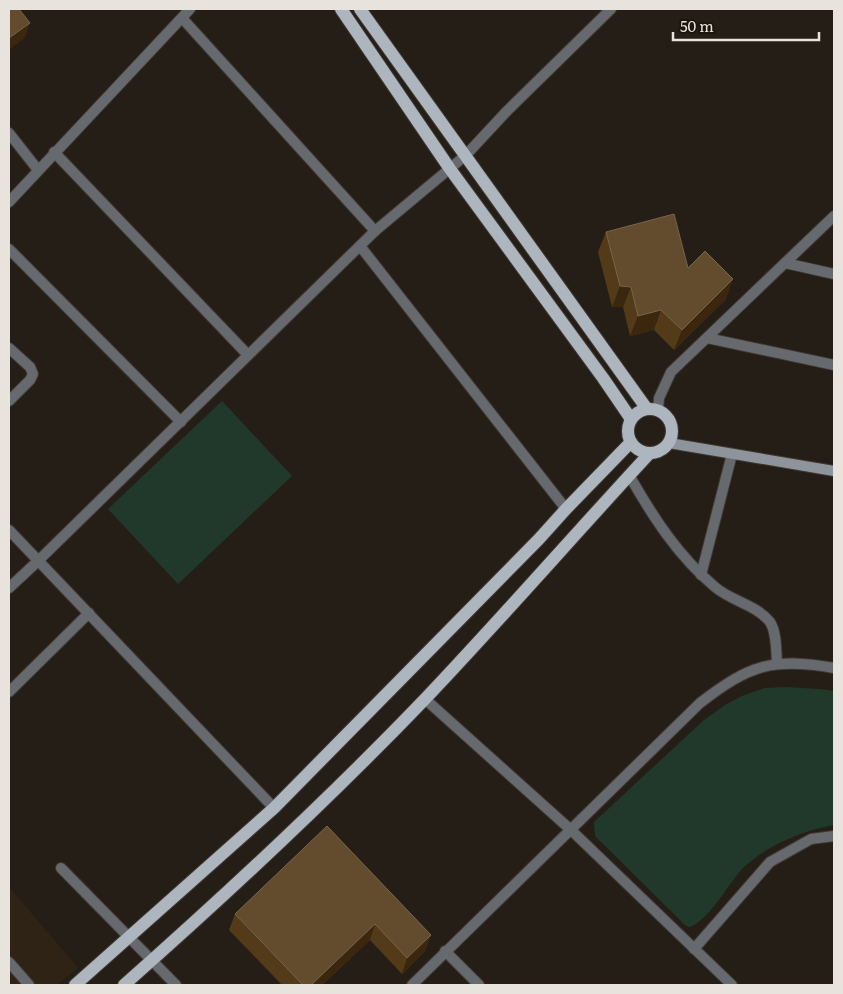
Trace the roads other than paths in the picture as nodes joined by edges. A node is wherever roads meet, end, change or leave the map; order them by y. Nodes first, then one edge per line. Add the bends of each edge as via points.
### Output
1 (190, 9) edge
2 (341, 9) edge
3 (360, 9) edge
4 (611, 9) edge
5 (182, 18) junction
6 (9, 133) edge
7 (54, 152) junction
8 (466, 155) junction
9 (450, 169) junction
10 (38, 170) junction
11 (9, 202) edge
12 (834, 216) edge
13 (375, 231) junction
14 (360, 246) junction
15 (9, 249) edge
16 (785, 263) junction
17 (834, 274) edge
18 (707, 338) junction
19 (9, 348) edge
20 (248, 355) junction
21 (834, 365) edge
22 (9, 401) edge
23 (653, 409) junction
24 (631, 419) junction
25 (181, 422) junction
26 (631, 442) junction
27 (669, 443) junction
28 (649, 454) junction
29 (732, 454) junction
30 (834, 472) edge
31 (629, 475) junction
32 (566, 508) junction
33 (9, 530) edge
34 (38, 561) junction
35 (701, 575) junction
36 (9, 588) edge
37 (89, 613) junction
38 (777, 663) junction
39 (834, 668) edge
40 (9, 692) edge
41 (425, 699) junction
42 (274, 808) junction
43 (571, 830) junction
44 (834, 836) edge
45 (61, 868) dead end
46 (128, 937) junction
47 (694, 948) junction
48 (445, 951) junction
49 (152, 961) junction
50 (9, 962) edge
51 (29, 985) edge
52 (75, 985) edge
53 (124, 985) edge
54 (176, 985) edge
55 (412, 985) edge
56 (479, 985) edge
57 (732, 985) edge

1 - 5 street
2 - 9 main road
3 - 8 main road
4 - 8 street
5 - 7 street
5 - 13 street
6 - 10 street
7 - 10 street
7 - 20 street
8 - 9 street
8 - 23 main road
9 - 13 street
9 - 24 main road
10 - 11 street
12 - 16 street
13 - 14 street
14 - 20 street
14 - 32 street
15 - 25 street
16 - 17 street
16 - 18 street
18 - 21 street
18 - 23 street via 671,372
19 - 22 street via 30,367 33,374
20 - 25 street
23 - 24 main road via 641,410
23 - 27 main road via 668,418 672,426
24 - 26 main road via 628,426
25 - 34 street
26 - 28 main road via 635,448
26 - 32 main road
27 - 28 main road via 661,451
27 - 29 main road
28 - 31 main road
29 - 30 main road
29 - 35 street
31 - 35 street via 670,541
31 - 41 main road
32 - 42 main road
33 - 34 street
34 - 36 street
34 - 37 street
35 - 38 street via 717,589 768,620 773,628
37 - 40 street
37 - 42 street
38 - 39 street
38 - 43 street via 752,669 725,683 700,703
41 - 43 street
41 - 49 main road via 298,827
42 - 46 main road
43 - 47 street
43 - 48 street
44 - 47 street via 812,840 770,862
45 - 46 street
46 - 49 street
46 - 52 main road
47 - 57 street
48 - 55 street
48 - 56 street
49 - 53 main road
49 - 54 street
50 - 51 street

